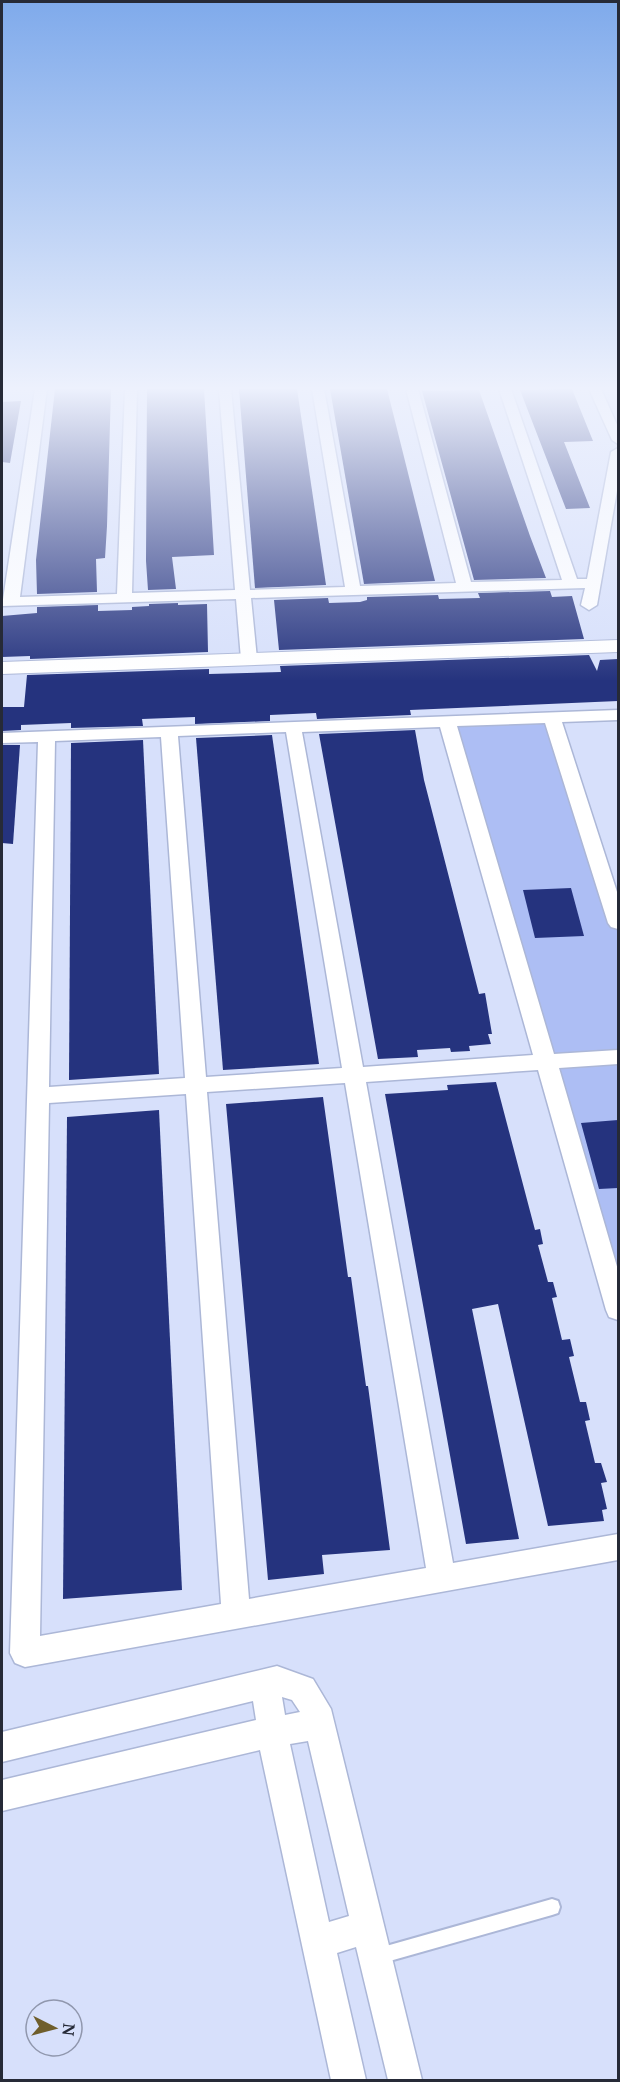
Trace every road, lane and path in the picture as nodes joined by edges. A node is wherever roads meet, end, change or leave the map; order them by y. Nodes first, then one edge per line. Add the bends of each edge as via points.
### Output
1 (25, 486) edge
2 (128, 486) edge
3 (234, 486) edge
4 (335, 486) edge
5 (438, 486) edge
6 (538, 486) edge
7 (611, 486) edge
8 (593, 583) junction
9 (571, 584) junction
10 (465, 587) junction
11 (353, 591) junction
12 (245, 594) junction
13 (124, 598) junction
14 (7, 602) edge
15 (589, 605) dead end
16 (618, 646) edge
17 (249, 659) junction
18 (2, 668) edge
19 (618, 715) edge
20 (552, 718) junction
21 (447, 722) junction
22 (293, 727) junction
23 (169, 732) junction
24 (47, 736) junction
25 (2, 738) edge
26 (618, 923) edge
27 (618, 1057) edge
28 (546, 1062) junction
29 (354, 1075) junction
30 (195, 1085) junction
31 (38, 1096) junction
32 (618, 1310) edge
33 (618, 1547) edge
34 (442, 1578) junction
35 (236, 1616) junction
36 (265, 1684) junction
37 (319, 1724) junction
38 (274, 1732) junction
39 (2, 1746) edge
40 (2, 1796) edge
41 (552, 1906) dead end
42 (318, 1942) junction
43 (372, 1942) junction
44 (348, 2080) edge
45 (405, 2080) edge

1 - 14 street
2 - 13 street
3 - 12 street
4 - 11 street
5 - 10 street
6 - 9 street
7 - 8 street
8 - 9 street
8 - 15 street
9 - 10 street
10 - 11 street
11 - 12 street
12 - 13 street
12 - 17 street
13 - 14 street
16 - 17 street
17 - 18 street
19 - 20 street
20 - 21 street
20 - 26 street
21 - 22 street
21 - 28 street
22 - 23 street
22 - 29 street
23 - 24 street
23 - 30 street
24 - 25 street
24 - 31 street
27 - 28 street
28 - 29 street
28 - 32 street
29 - 30 street
29 - 34 street
30 - 31 street
30 - 35 street
31 - 35 street via 25,1653
33 - 34 street
34 - 35 street
36 - 37 street via 277,1681 302,1689 316,1708
36 - 38 street
36 - 39 street
37 - 38 street
37 - 43 street
38 - 40 street
38 - 42 street
41 - 43 lane
42 - 43 street
42 - 44 street
43 - 45 street

